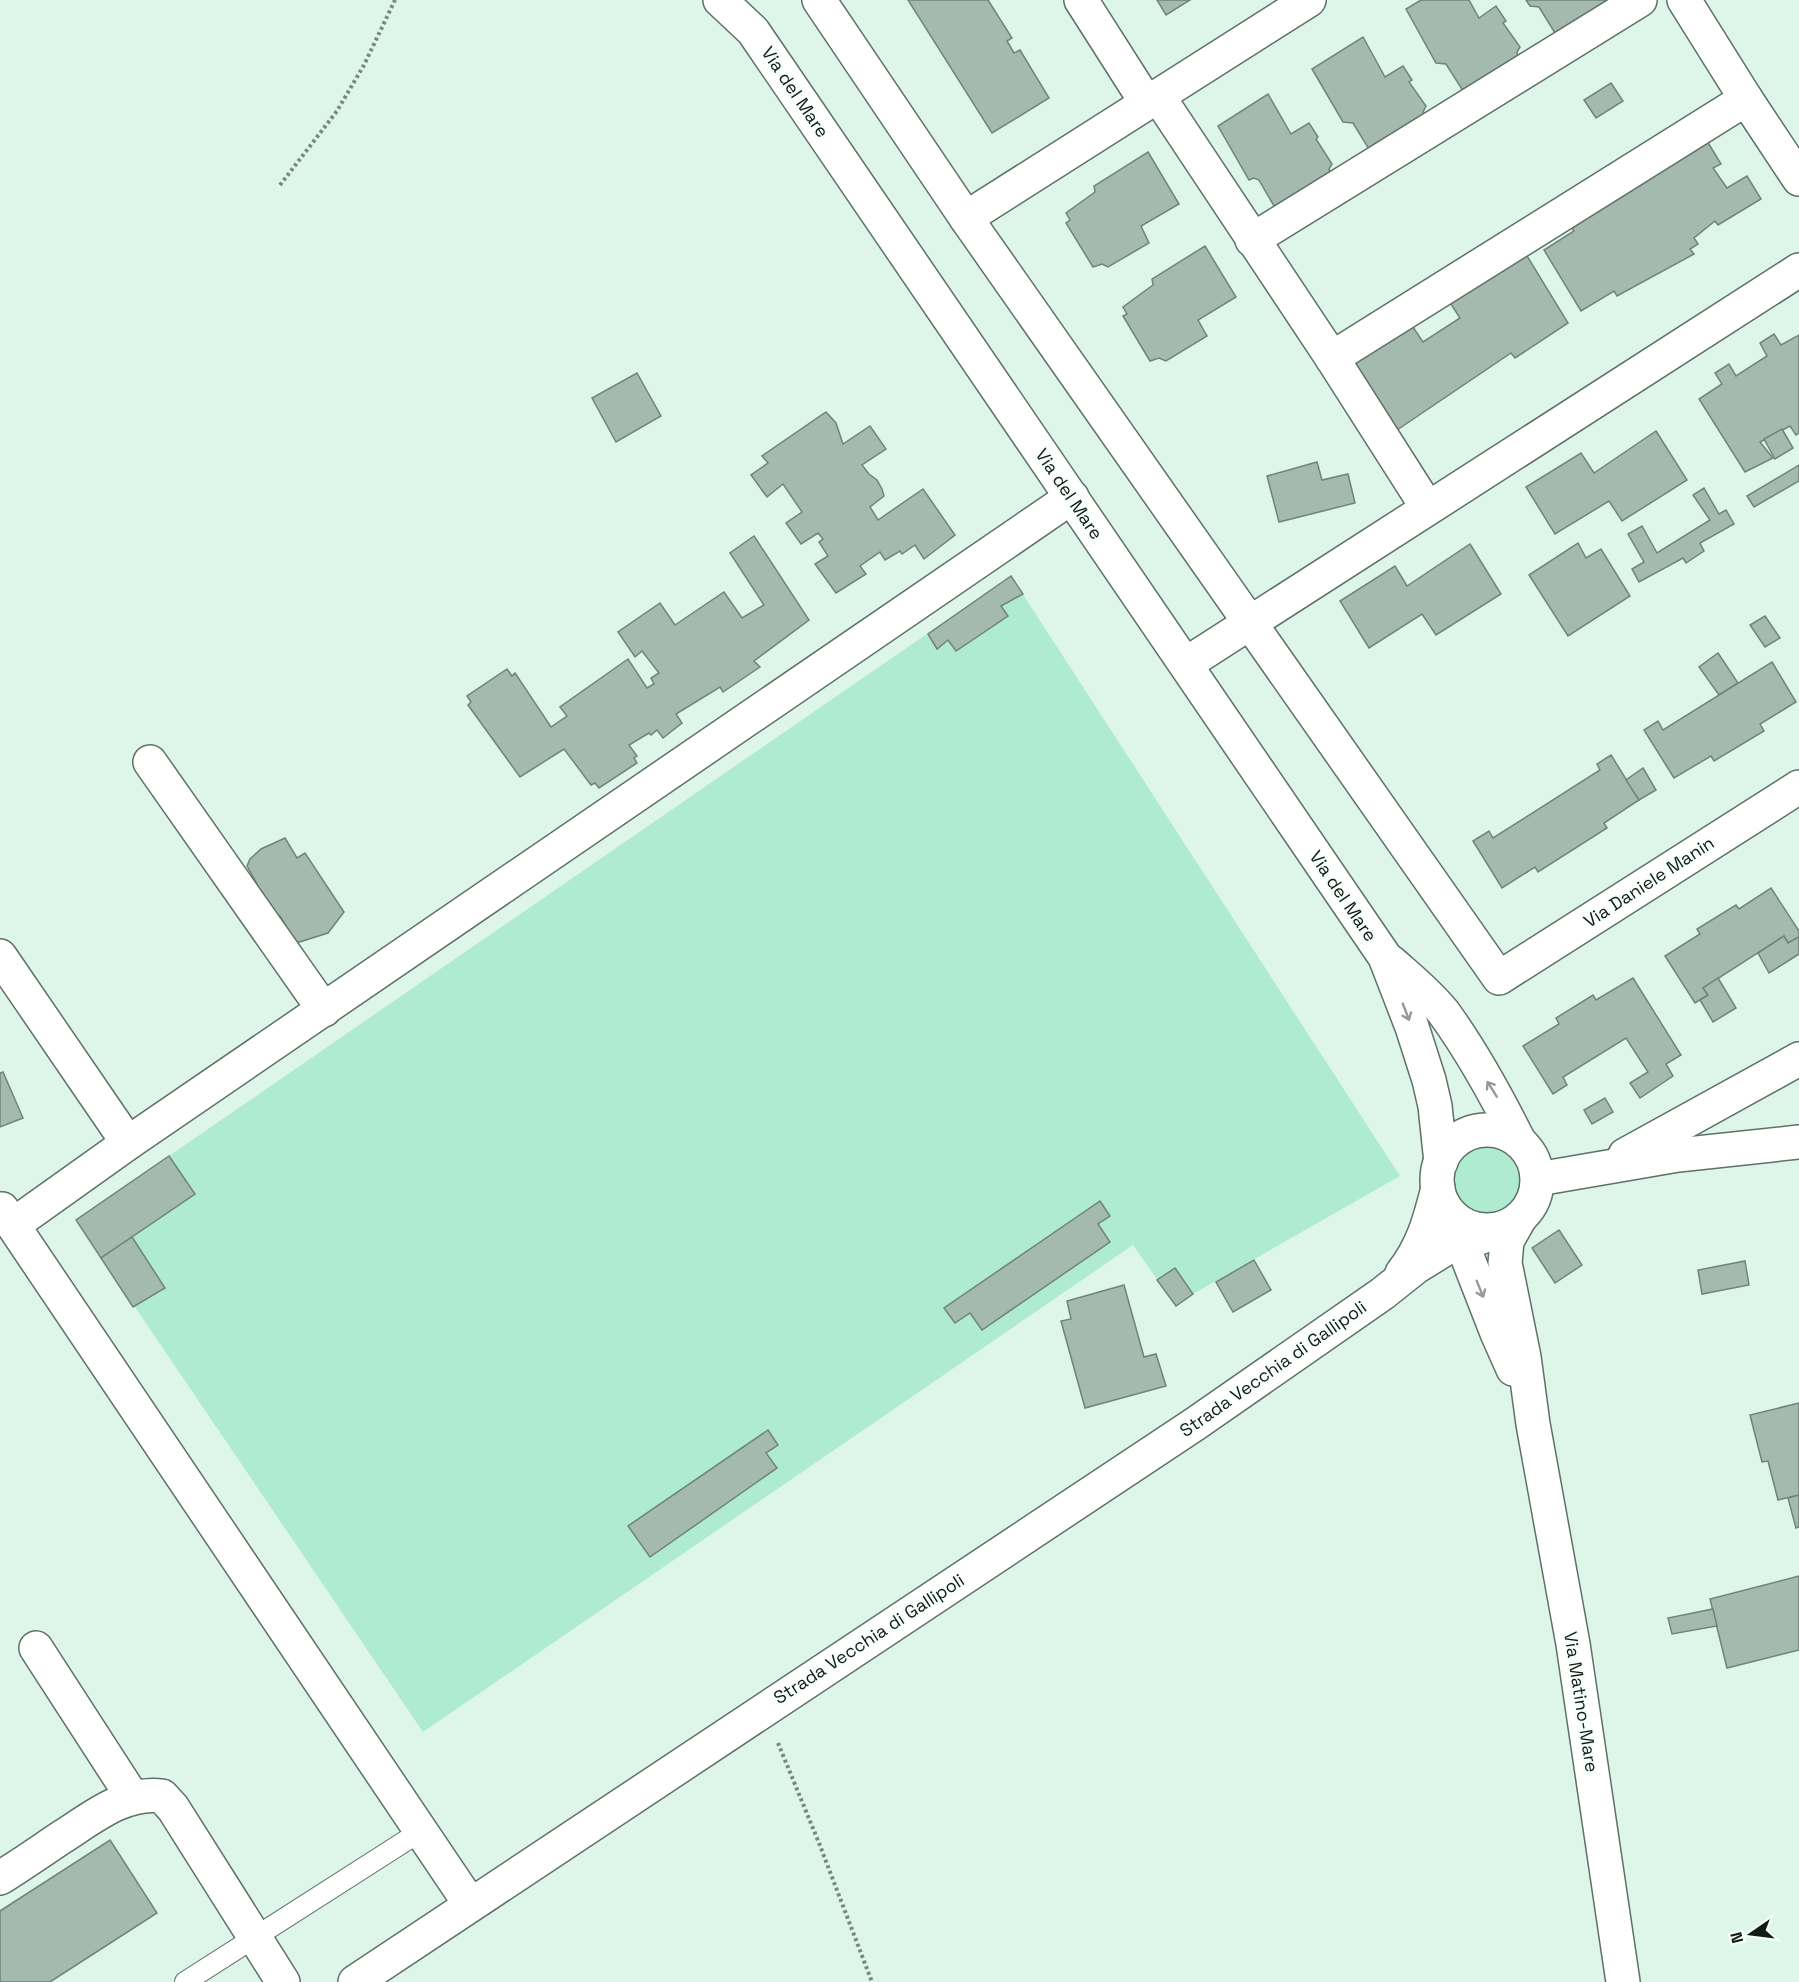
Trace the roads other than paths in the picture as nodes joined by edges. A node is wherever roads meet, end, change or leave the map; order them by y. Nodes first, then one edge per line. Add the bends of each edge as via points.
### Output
1 (720, 0) edge
2 (744, 0) edge
3 (819, 0) edge
4 (1081, 0) edge
5 (1309, 0) edge
6 (1640, 0) edge
7 (1684, 0) edge
8 (753, 31) junction
9 (1152, 99) junction
10 (1746, 99) junction
11 (1799, 179) edge
12 (966, 218) junction
13 (1252, 240) junction
14 (1799, 270) edge
15 (1332, 358) junction
16 (1072, 497) junction
17 (1427, 507) junction
18 (1250, 621) junction
19 (1185, 664) junction
20 (150, 762) dead end
21 (1799, 787) edge
22 (0, 956) edge
23 (1384, 957) junction
24 (324, 1010) junction
25 (1799, 1059) edge
26 (1519, 1140) junction
27 (1799, 1142) edge
28 (128, 1143) junction
29 (1602, 1168) junction
30 (1538, 1179) junction
31 (1448, 1202) junction
32 (7, 1216) edge
33 (1506, 1224) junction
34 (1382, 1294) junction
35 (1533, 1424) junction
36 (36, 1648) dead end
37 (133, 1798) junction
38 (421, 1831) junction
39 (0, 1878) edge
40 (470, 1904) junction
41 (254, 1937) junction
42 (185, 1982) edge
43 (283, 1982) edge
44 (355, 1982) edge
45 (1623, 1982) edge

1 - 8 street, Via del Mare
2 - 8 street, Via del Mare
3 - 12 street
4 - 9 street
5 - 9 street
6 - 13 street
7 - 10 street
8 - 16 street, Via del Mare
9 - 12 street
9 - 13 street
10 - 11 street
10 - 15 street
12 - 18 street
13 - 15 street
14 - 17 street
15 - 17 street
16 - 19 street, Via del Mare
16 - 24 street
17 - 18 street
18 - 19 street
18 - 21 street, Via Daniele Manin via 1499,978
19 - 23 street, Via del Mare
20 - 24 street
22 - 28 street
26 -> 23 street, Via del Mare via 1443,1012
23 -> 31 street, Via del Mare via 1429,1080
24 - 28 street
25 - 29 street
26 - 30 street, Via del Mare via 1535,1164
26 - 31 street via 1506,1133 1480,1130 1456,1141 1447,1150
27 - 29 street
28 - 32 street
29 - 30 street
30 - 33 street via 1530,1206
31 - 33 street via 1464,1224 1478,1229
31 - 34 street, Strada Vecchia di Gallipoli via 1397,1280
31 - 34 street, Strada Vecchia di Gallipoli via 1445,1250
31 -> 35 street
32 - 38 street
33 - 35 street via 1505,1263
34 - 40 street, Strada Vecchia di Gallipoli via 1195,1425
35 - 45 street, Via Matino-Mare via 1573,1644
36 - 37 street
37 - 39 street via 97,1814
37 - 41 street via 162,1796 173,1808
38 - 40 street
38 - 41 lane
40 - 44 street, Strada Vecchia di Gallipoli
41 - 42 lane
41 - 43 street

